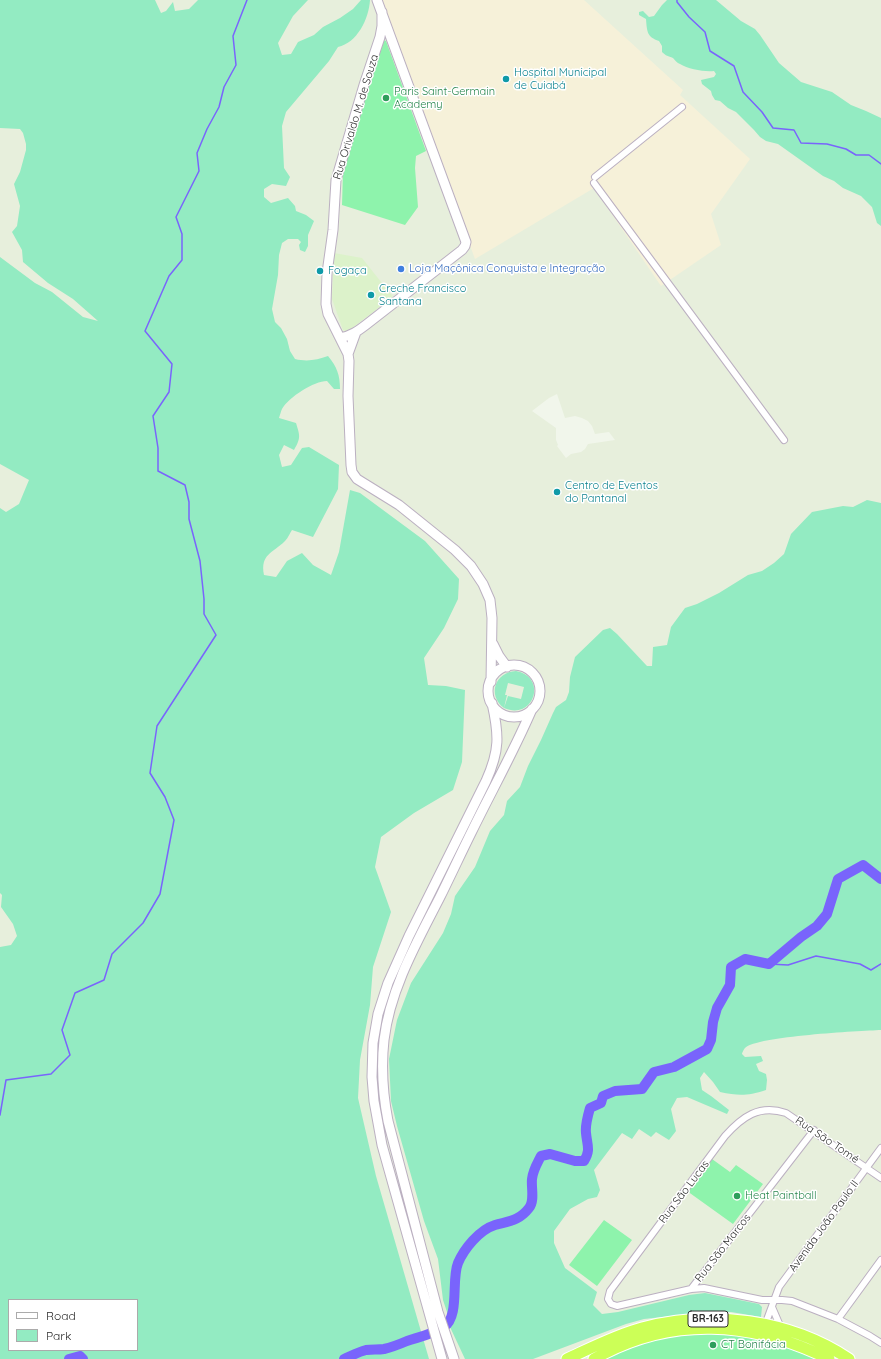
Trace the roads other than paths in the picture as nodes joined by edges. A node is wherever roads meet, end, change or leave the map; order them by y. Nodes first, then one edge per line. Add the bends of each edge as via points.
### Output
1 (377, 0) edge
2 (382, 12) junction
3 (390, 36) junction
4 (380, 37) junction
5 (682, 107) dead end
6 (356, 332) junction
7 (340, 338) junction
8 (348, 354) junction
9 (784, 440) dead end
10 (492, 640) junction
11 (506, 666) junction
12 (491, 682) junction
13 (492, 703) junction
14 (532, 709) junction
15 (769, 1110) joint
16 (814, 1130) junction
17 (881, 1148) edge
18 (867, 1168) junction
19 (881, 1178) edge
20 (881, 1260) edge
21 (691, 1289) junction
22 (774, 1300) junction
23 (772, 1307) junction
24 (434, 1313) junction
25 (838, 1319) junction
26 (765, 1324) junction
27 (781, 1328) junction
28 (442, 1340) junction
29 (881, 1343) edge
30 (442, 1359) edge
31 (454, 1359) edge
32 (567, 1359) edge
33 (594, 1359) edge
34 (829, 1359) edge
35 (849, 1359) edge

1 - 2 main road, Rua Orivaldo M. de Souza
2 - 3 main road, Rua Orivaldo M. de Souza
2 - 4 main road, Rua Orivaldo M. de Souza
3 - 4 main road
3 - 6 main road, Rua Orivaldo M. de Souza via 466,242 462,250
4 - 7 main road, Rua Orivaldo M. de Souza via 346,145 335,190 326,304
5 - 9 street via 594,180
6 - 7 main road, Rua Orivaldo M. de Souza
6 - 8 main road, Rua Orivaldo M. de Souza
7 - 8 main road, Rua Orivaldo M. de Souza
8 - 10 main road, Rua Orivaldo M. de Souza via 349,450 352,472 357,479 399,505 471,566 490,600
10 - 11 main road, Rua Orivaldo M. de Souza
10 - 12 main road, Rua Orivaldo M. de Souza
11 - 12 main road via 498,671
11 - 14 main road via 521,666 536,676 540,693
12 - 13 main road via 489,692
13 - 14 main road via 500,712 511,716 522,715
13 - 24 main road via 498,737 494,760 388,983 378,1014 374,1043 372,1077 380,1133
14 - 24 main road via 417,942 398,986 384,1040 382,1072 388,1122
15 - 16 street, Rua São Tomé via 786,1112
15 - 21 street, Rua São Lucas via 746,1117 730,1131 608,1295 609,1302 617,1306
16 - 18 street, Rua São Tomé
16 - 21 street, Rua São Marcos
17 - 18 street, Avenida João Paulo II
18 - 19 street, Rua São Tomé
18 - 22 street, Avenida João Paulo II via 779,1287
20 - 25 street
21 - 22 street via 704,1288 762,1300
22 - 23 street, Avenida João Paulo II
22 - 25 street via 792,1302
23 - 26 street, Avenida João Paulo II
23 - 27 street
24 - 28 main road
25 - 29 street
26 - 27 highway, BR-163
26 - 32 highway, BR-163 via 722,1319 660,1324 620,1335
27 - 35 highway, BR-163 via 828,1346
28 - 30 main road
28 - 31 main road
33 - 34 highway, BR-163 via 625,1344 680,1330 699,1328 739,1330 773,1337

